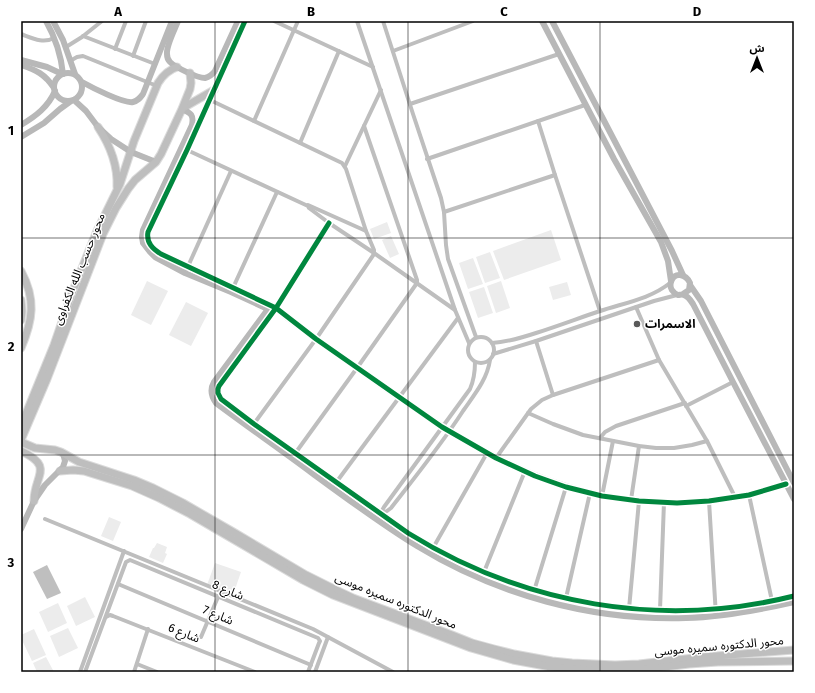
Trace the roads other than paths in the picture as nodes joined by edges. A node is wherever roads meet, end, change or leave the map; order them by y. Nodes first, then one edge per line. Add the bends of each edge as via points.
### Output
1 (46, 21) edge
2 (53, 21) edge
3 (102, 21) edge
4 (126, 21) edge
5 (146, 21) edge
6 (172, 21) edge
7 (178, 21) edge
8 (238, 21) edge
9 (246, 21) edge
10 (274, 21) edge
11 (298, 21) edge
12 (357, 21) edge
13 (383, 21) edge
14 (473, 21) edge
15 (542, 21) edge
16 (552, 21) edge
17 (294, 30) junction
18 (21, 34) edge
19 (83, 36) junction
20 (54, 38) junction
21 (66, 47) junction
22 (115, 49) junction
23 (339, 51) junction
24 (393, 51) junction
25 (559, 54) junction
26 (133, 56) junction
27 (21, 60) edge
28 (70, 61) junction
29 (155, 64) junction
30 (21, 65) edge
31 (177, 67) junction
32 (373, 67) junction
33 (190, 73) junction
34 (63, 74) junction
35 (75, 74) junction
36 (82, 82) junction
37 (147, 82) junction
38 (157, 86) junction
39 (55, 89) junction
40 (214, 90) junction
41 (381, 90) junction
42 (72, 100) junction
43 (210, 100) junction
44 (410, 104) junction
45 (585, 105) junction
46 (182, 109) junction
47 (254, 121) junction
48 (538, 121) junction
49 (21, 125) edge
50 (364, 126) junction
51 (98, 127) junction
52 (21, 137) edge
53 (300, 143) junction
54 (187, 150) junction
55 (131, 152) junction
56 (622, 154) junction
57 (427, 159) junction
58 (614, 159) junction
59 (156, 162) junction
60 (345, 166) junction
61 (232, 171) junction
62 (555, 175) junction
63 (117, 191) junction
64 (277, 192) junction
65 (308, 206) junction
66 (444, 212) junction
67 (329, 223) junction
68 (366, 231) junction
69 (147, 245) junction
70 (374, 253) junction
71 (188, 267) junction
72 (21, 271) edge
73 (185, 273) junction
74 (683, 275) junction
75 (670, 282) junction
76 (417, 283) junction
77 (690, 285) junction
78 (232, 290) junction
79 (681, 295) junction
80 (21, 300) edge
81 (636, 307) junction
82 (272, 308) junction
83 (455, 310) junction
84 (600, 311) junction
85 (285, 316) joint
86 (458, 318) junction
87 (21, 320) edge
88 (476, 337) junction
89 (316, 339) junction
90 (536, 341) junction
91 (469, 343) junction
92 (492, 343) junction
93 (21, 348) edge
94 (493, 354) junction
95 (490, 360) junction
96 (659, 360) junction
97 (475, 362) junction
98 (357, 368) junction
99 (733, 382) junction
100 (552, 395) junction
101 (399, 398) junction
102 (686, 404) junction
103 (30, 413) junction
104 (528, 413) junction
105 (21, 426) edge
106 (252, 426) junction
107 (442, 427) junction
108 (450, 431) junction
109 (600, 438) junction
110 (21, 441) edge
111 (613, 441) junction
112 (707, 441) junction
113 (638, 446) junction
114 (21, 451) edge
115 (64, 453) junction
116 (487, 453) junction
117 (294, 455) junction
118 (496, 458) junction
119 (60, 471) junction
120 (525, 471) junction
121 (794, 483) edge
122 (786, 484) junction
123 (334, 485) junction
124 (566, 487) junction
125 (590, 493) junction
126 (749, 495) junction
127 (602, 496) junction
128 (735, 497) junction
129 (794, 499) edge
130 (631, 500) junction
131 (34, 501) junction
132 (639, 501) junction
133 (709, 501) junction
134 (664, 502) junction
135 (378, 516) junction
136 (45, 519) dead end
137 (21, 529) edge
138 (406, 536) junction
139 (433, 548) junction
140 (124, 551) junction
141 (484, 572) junction
142 (118, 584) junction
143 (534, 591) junction
144 (794, 596) edge
145 (218, 597) junction
146 (566, 598) junction
147 (772, 602) junction
148 (794, 602) edge
149 (598, 605) junction
150 (629, 609) junction
151 (660, 610) junction
152 (102, 611) junction
153 (597, 612) junction
154 (716, 612) junction
155 (106, 615) junction
156 (208, 622) junction
157 (148, 629) junction
158 (201, 637) dead end
159 (328, 637) junction
160 (794, 650) edge
161 (794, 661) edge
162 (137, 664) junction
163 (311, 665) junction
164 (80, 672) edge
165 (85, 672) edge
166 (134, 672) edge
167 (157, 672) edge
168 (255, 672) edge
169 (308, 672) edge
170 (315, 672) edge
171 (393, 672) edge

1 - 20 street
2 - 21 street
3 - 19 street
4 - 22 street
5 - 26 street
6 - 29 street
7 - 31 street via 167,52 169,60
8 - 33 street via 214,74 205,78
9 - 40 street
10 - 17 street
11 - 17 street
12 - 32 street
13 - 24 street
14 - 24 street
15 - 25 street
16 - 56 street
17 - 23 street
17 - 47 street
18 - 20 street via 42,40
19 - 21 street
19 - 22 street
20 - 34 street
21 - 28 street
22 - 26 street
23 - 32 street
23 - 53 street
24 - 44 street
25 - 44 street
25 - 45 street
26 - 29 street
27 - 34 street
28 - 35 street
28 - 37 street via 83,56
29 - 37 street
30 - 39 street via 40,72
31 - 33 street
31 - 38 main road, محور حسب الله الكفراوى via 165,74
32 - 41 street
33 - 46 main road, محور حسب الله الكفراوى via 191,86
34 - 35 street
34 - 39 street via 57,78
35 - 36 street
36 - 37 street via 131,102 141,97
36 - 42 street via 82,91
37 - 38 street
38 - 55 main road, محور حسب الله الكفراوى
39 - 42 street via 62,99
39 - 49 street via 43,108
40 - 43 street
40 - 46 main road
41 - 50 street
41 - 83 street
42 - 51 street via 86,111
42 - 52 street via 44,123
43 - 47 street
43 - 54 street
44 - 57 street
45 - 48 street
45 - 58 street
46 - 59 main road, محور حسب الله الكفراوى
46 - 69 street via 191,114 192,125 143,230 142,239
47 - 53 street
48 - 57 street
48 - 62 street
50 - 60 street
50 - 76 street
51 - 55 street
51 - 63 main road via 115,161
53 - 60 street
54 - 61 street
54 - 69 street via 148,232
55 - 59 street
55 - 63 main road, محور حسب الله الكفراوى
56 - 58 street
56 - 74 street
57 - 66 street
58 - 75 street via 661,242 668,262
59 - 103 main road, محور حسب الله الكفراوى via 131,184 109,221 60,347
60 - 68 street
61 - 64 street
61 - 71 street
62 - 66 street
62 - 84 street
63 - 103 main road, محور حسب الله الكفراوى via 72,293
64 - 65 street
64 - 78 street
65 - 67 street
65 - 68 street
66 - 88 street via 448,259
67 - 70 street
67 - 82 street
68 - 70 street
69 - 71 street
69 - 73 street via 155,257
70 - 76 street
70 - 89 street
71 - 73 street
71 - 78 street
72 - 93 main road via 28,289 31,310 28,331
73 - 78 street
74 - 75 street via 677,275
74 - 77 street via 688,278
75 - 79 street via 672,291
75 - 84 street via 651,295
76 - 83 street
76 - 98 street
77 - 79 street via 688,292
77 - 121 street
78 - 82 street
79 - 81 street
79 - 99 street via 693,304
80 - 87 main road
81 - 90 street
81 - 96 street
82 - 85 street
82 - 106 street via 218,389 218,396
83 - 86 street
84 - 92 street via 514,340
85 - 89 street
86 - 91 street
86 - 101 street
88 - 91 street
88 - 92 street via 484,337
89 - 98 street
89 - 106 street
90 - 94 street
90 - 100 street
91 - 97 street via 467,352
92 - 94 street
94 - 95 street
95 - 97 street via 484,363
95 - 108 street via 483,381
96 - 100 street
96 - 102 street
97 - 107 street via 474,380 470,389
98 - 101 street
98 - 117 street
99 - 102 street
99 - 122 street
100 - 104 street
101 - 107 street
101 - 123 street
102 - 109 street via 616,426
102 - 112 street
103 - 105 main road, محور حسب الله الكفراوى
103 - 110 main road, محور حسب الله الكفراوى
104 - 109 street via 568,430
104 - 118 street
106 - 117 street
107 - 108 street
107 - 135 street
108 - 116 street
108 - 135 street via 391,508
109 - 111 street
110 - 115 main road, محور الدكتوره سميره موسى via 35,448
111 - 113 street
111 - 127 street
112 - 113 street via 674,448
112 - 128 street
113 - 130 street
114 - 131 main road via 37,460 40,467
115 - 119 street via 63,467
115 - 160 main road, محور الدكتوره سميره موسى via 79,462 134,480 168,496 306,575 353,598 501,651 552,661 615,665
116 - 118 street
116 - 139 street
117 - 123 street
118 - 120 street
119 - 131 street via 45,485
119 - 161 main road, محور الدكتوره سميره موسى via 84,471 132,486 190,514 333,595 471,648 513,660 551,667 592,670 639,670 718,662
120 - 124 street
120 - 141 street
122 - 126 street
122 - 129 street
123 - 135 street
124 - 125 street
124 - 143 street
125 - 127 street
125 - 146 street
126 - 128 street
126 - 147 street
127 - 130 street
128 - 133 street
130 - 132 street
131 - 137 street
132 - 134 street
132 - 150 street
133 - 134 street
133 - 154 street
134 - 151 street
135 - 138 street
136 - 140 street
138 - 139 street
138 - 153 street via 430,554 497,585 546,601
139 - 141 street
140 - 152 street
140 - 159 street
141 - 143 street
142 - 145 street, شارع 8 via 126,562 131,560
142 - 155 street
142 - 156 street, شارع 7
143 - 146 street
144 - 147 street
145 - 156 street
145 - 163 street, شارع 8 via 318,638 320,640
146 - 149 street
147 - 154 street
148 - 154 street via 765,609
149 - 150 street
149 - 153 street
150 - 151 street
151 - 154 street
152 - 155 street
152 - 164 street
153 - 154 street via 660,618 686,618
155 - 157 street, شارع 6
155 - 165 street
156 - 158 street
156 - 163 street, شارع 7
157 - 162 street
157 - 168 street, شارع 6
159 - 170 street
159 - 171 street
162 - 166 street
162 - 167 street
163 - 169 street

